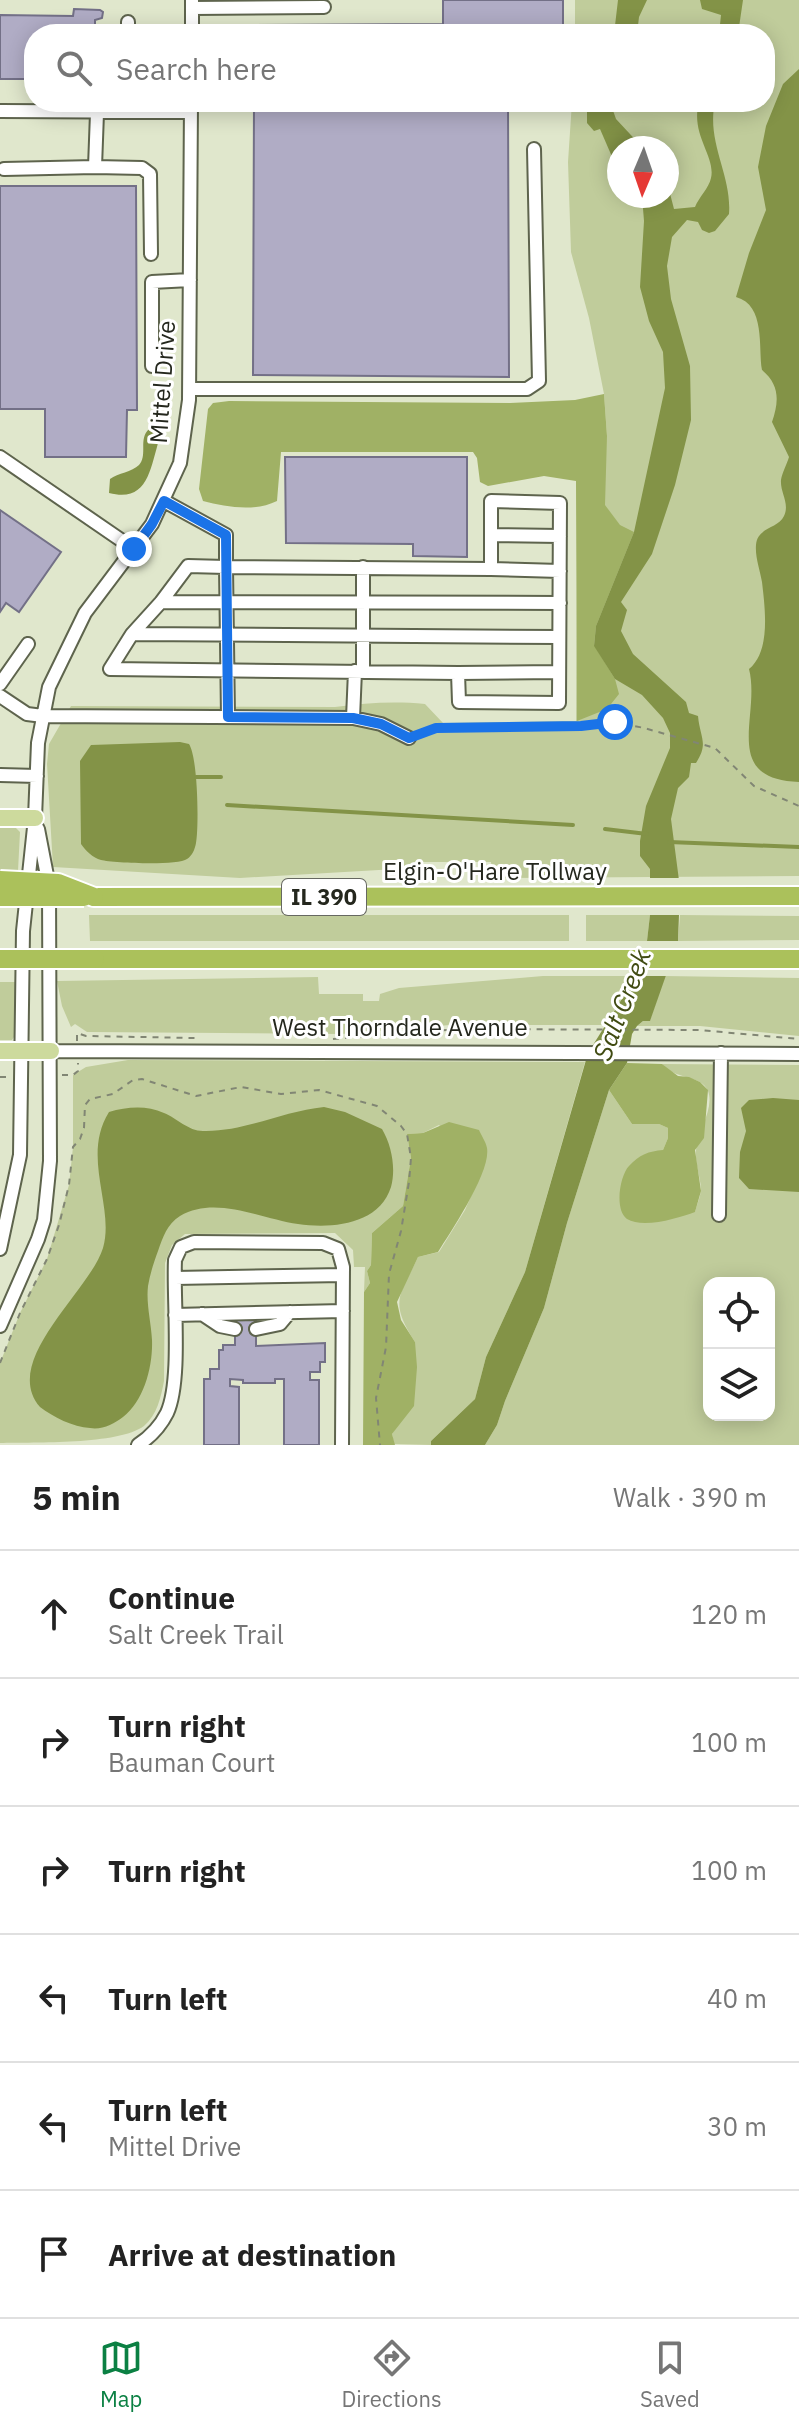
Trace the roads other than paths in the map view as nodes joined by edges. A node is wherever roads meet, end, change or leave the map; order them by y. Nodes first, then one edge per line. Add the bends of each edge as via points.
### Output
1 (192, 4) edge
2 (270, 4) edge
3 (324, 7) dead end
4 (0, 111) edge
5 (24, 111) edge
6 (48, 112) edge
7 (102, 112) edge
8 (191, 112) edge
9 (97, 113) junction
10 (534, 149) dead end
11 (95, 167) junction
12 (4, 169) dead end
13 (151, 254) dead end
14 (190, 280) junction
15 (152, 366) dead end
16 (190, 389) junction
17 (0, 457) edge
18 (164, 501) junction
19 (491, 535) junction
20 (560, 536) junction
21 (134, 549) junction
22 (226, 567) junction
23 (363, 567) junction
24 (491, 569) junction
25 (560, 571) junction
26 (226, 601) junction
27 (161, 602) junction
28 (363, 603) junction
29 (560, 603) junction
30 (132, 634) junction
31 (226, 635) junction
32 (363, 636) junction
33 (559, 637) junction
34 (28, 644) dead end
35 (226, 669) junction
36 (359, 671) junction
37 (559, 672) junction
38 (458, 673) junction
39 (0, 684) edge
40 (0, 696) edge
41 (43, 716) junction
42 (228, 717) junction
43 (353, 718) junction
44 (409, 738) road end
45 (0, 775) edge
46 (37, 776) junction
47 (0, 818) edge
48 (35, 818) junction
49 (0, 880) edge
50 (799, 896) edge
51 (0, 897) edge
52 (94, 897) junction
53 (0, 959) edge
54 (799, 959) edge
55 (0, 1051) edge
56 (22, 1051) junction
57 (51, 1051) junction
58 (721, 1053) junction
59 (799, 1054) edge
60 (6, 1188) edge
61 (719, 1215) dead end
62 (0, 1249) edge
63 (343, 1275) junction
64 (175, 1278) junction
65 (343, 1311) junction
66 (290, 1312) junction
67 (202, 1314) junction
68 (175, 1315) junction
69 (0, 1326) edge
70 (235, 1329) dead end
71 (256, 1329) dead end
72 (156, 1440) edge
73 (138, 1445) edge
74 (342, 1445) edge

1 - 2 street
2 - 3 street
4 - 5 street
6 - 9 street
7 - 9 street
8 - 14 street, Mittel Drive
9 - 11 street
10 - 16 street via 539,381 527,389
11 - 12 street
11 - 13 street via 142,168 150,174
14 - 15 street via 152,282
14 - 16 street, Mittel Drive
16 - 18 street, Mittel Drive via 180,463
17 - 21 street
18 - 21 street, Mittel Drive
18 - 22 street via 226,535
19 - 20 street
19 - 20 street via 491,501 560,503
19 - 24 street
20 - 25 street
21 - 41 street, Mittel Drive via 75,629 49,687
22 - 23 street
22 - 26 street
22 - 27 street via 188,566
23 - 24 street
23 - 28 street
24 - 25 street
25 - 29 street
26 - 27 street
26 - 28 street
26 - 31 street
27 - 30 street
28 - 29 street
28 - 32 street
29 - 33 street
30 - 31 street
30 - 35 street via 110,669
31 - 32 street
31 - 35 street
32 - 33 street
32 - 36 street
33 - 37 street
34 - 39 street
35 - 36 street
35 - 42 street
36 - 38 street
36 - 43 street
37 - 38 street
37 - 38 street via 559,703 459,702
40 - 41 street via 27,714
41 - 42 street
41 - 46 street, Mittel Drive
42 - 43 street
43 - 44 street
45 - 46 street
46 - 48 street, Mittel Drive
47 - 48 main road
48 - 56 street, Mittel Drive via 23,931
48 - 57 street, Mittel Drive via 49,886
49 - 52 highway, bridge via 58,883
50 - 52 highway, Elgin-O'Hare Tollway / IL 390
51 - 52 highway, Elgin-O'Hare Tollway / IL 390, bridge
53 - 54 highway, bridge
55 - 56 main road, West Thorndale Avenue
56 - 57 main road, West Thorndale Avenue
56 - 60 street, Mittel Drive via 21,1141
57 - 58 street, West Thorndale Avenue
57 - 69 street, Mittel Drive via 44,1220
58 - 59 street, West Thorndale Avenue
58 - 61 street
60 - 62 street, Mittel Drive
63 - 64 street
63 - 64 street via 341,1253 329,1243 194,1242 178,1250
63 - 65 street
64 - 68 street
65 - 66 street
65 - 74 street
66 - 67 street
66 - 71 street via 280,1324
67 - 68 street
67 - 70 street
68 - 72 street via 171,1403
72 - 73 street

